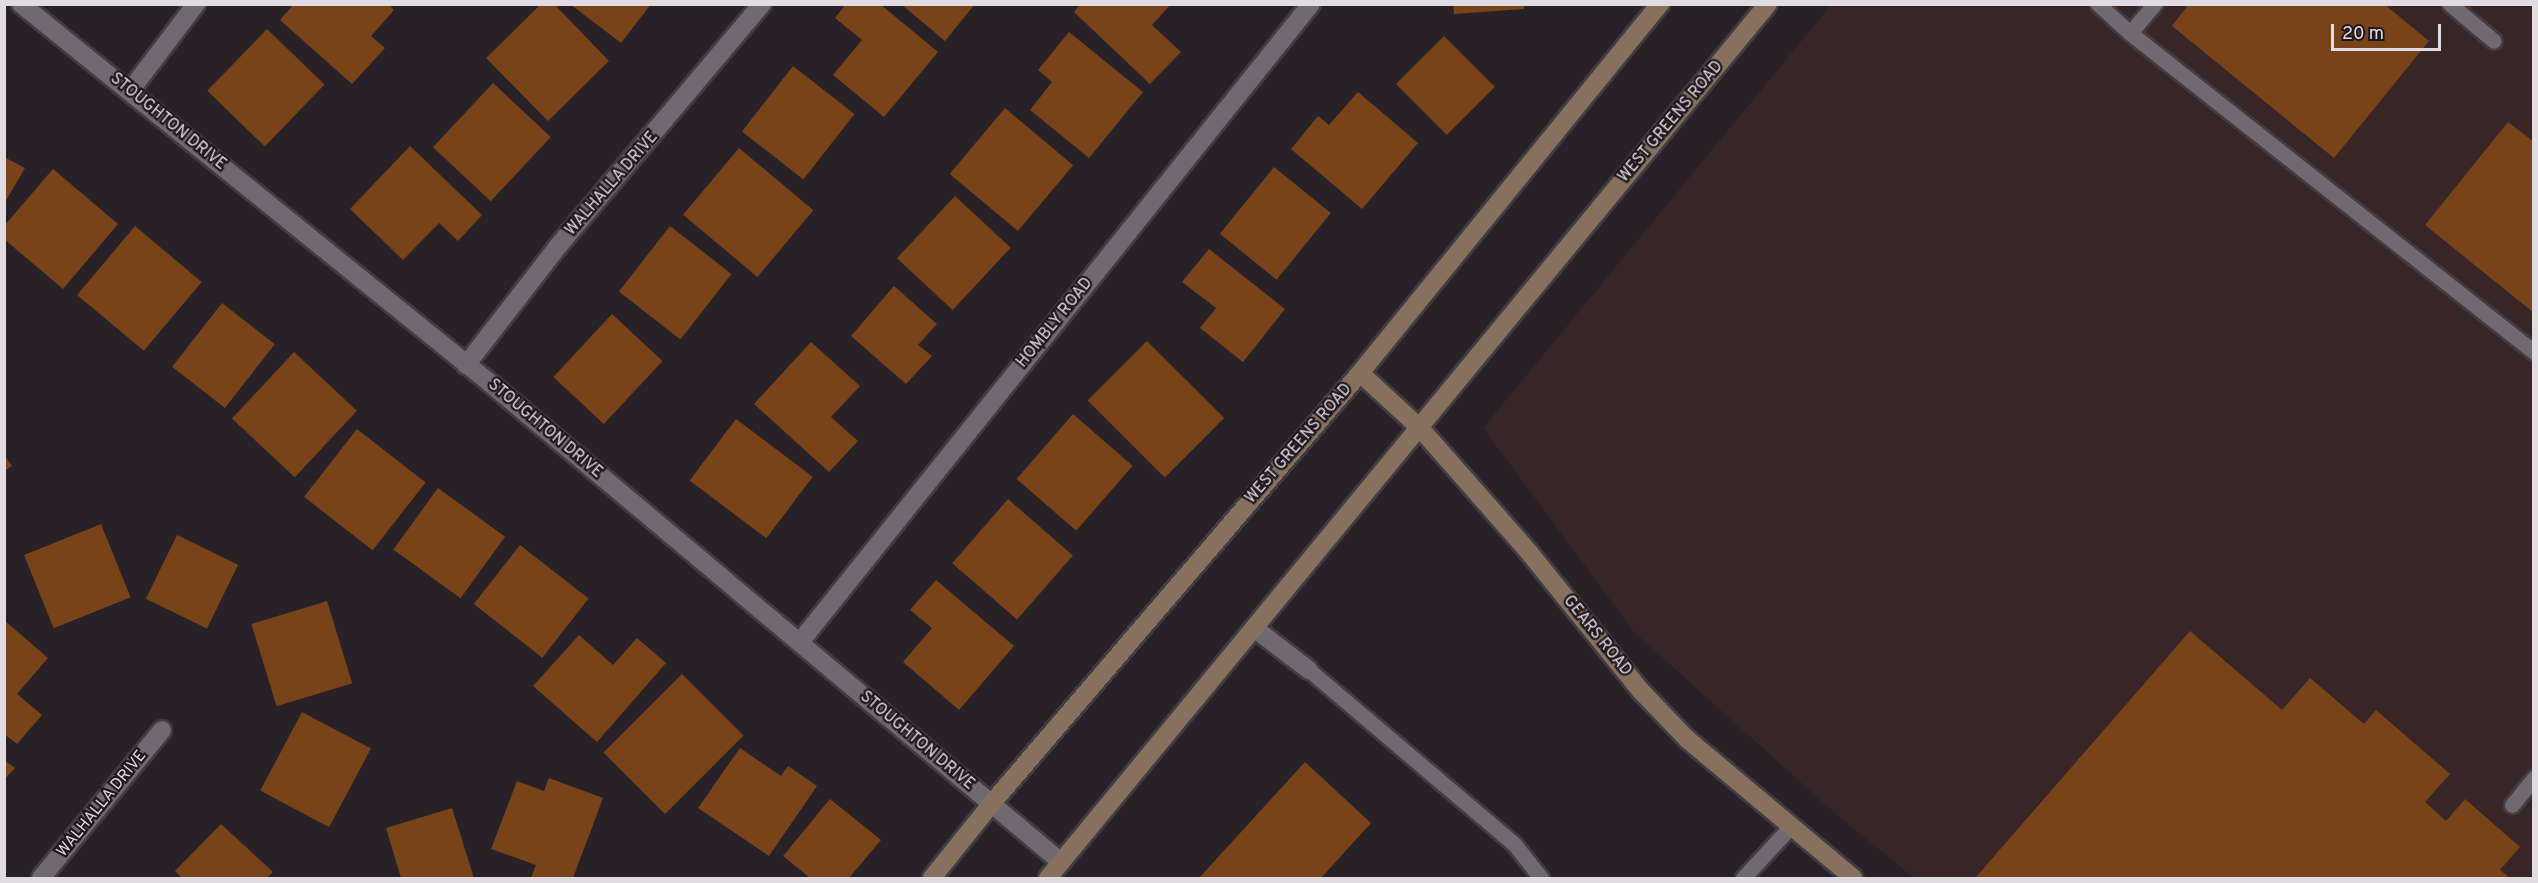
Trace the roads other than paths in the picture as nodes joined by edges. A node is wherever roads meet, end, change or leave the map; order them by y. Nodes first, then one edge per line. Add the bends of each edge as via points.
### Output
1 (21, 4) edge
2 (196, 4) edge
3 (762, 4) edge
4 (1311, 4) edge
5 (1660, 4) edge
6 (1768, 4) edge
7 (2098, 4) edge
8 (2154, 4) edge
9 (2450, 4) edge
10 (2130, 33) junction
11 (2494, 41) dead end
12 (130, 91) junction
13 (2534, 352) edge
14 (466, 365) junction
15 (1360, 373) junction
16 (1420, 428) junction
17 (1254, 628) junction
18 (800, 642) junction
19 (1309, 670) joint
20 (162, 730) dead end
21 (2534, 778) edge
22 (992, 803) junction
23 (2512, 805) dead end
24 (1791, 826) junction
25 (1061, 862) junction
26 (41, 879) edge
27 (932, 879) edge
28 (1048, 879) edge
29 (1540, 879) edge
30 (1743, 879) edge
31 (1853, 879) edge

1 - 12 street, STOUGHTON DRIVE
2 - 12 street
3 - 14 street, WALHALLA DRIVE via 559,245
4 - 18 street, HOMBLY ROAD
5 - 15 main road, WEST GREENS ROAD
6 - 16 main road, WEST GREENS ROAD
7 - 10 lane
8 - 10 lane
9 - 11 lane
10 - 13 lane
12 - 14 street, STOUGHTON DRIVE
14 - 18 street, STOUGHTON DRIVE
15 - 16 main road, GEARS ROAD
15 - 22 main road, WEST GREENS ROAD
16 - 17 main road, WEST GREENS ROAD
16 - 24 main road, GEARS ROAD via 1528,551 1641,691 1687,739
17 - 19 street
17 - 25 main road, WEST GREENS ROAD
18 - 22 street, STOUGHTON DRIVE
19 - 29 lane via 1515,845
20 - 26 street, WALHALLA DRIVE
21 - 23 lane
22 - 25 street, STOUGHTON DRIVE
22 - 27 main road, WEST GREENS ROAD
24 - 30 lane
24 - 31 main road, GEARS ROAD
25 - 28 main road, WEST GREENS ROAD

